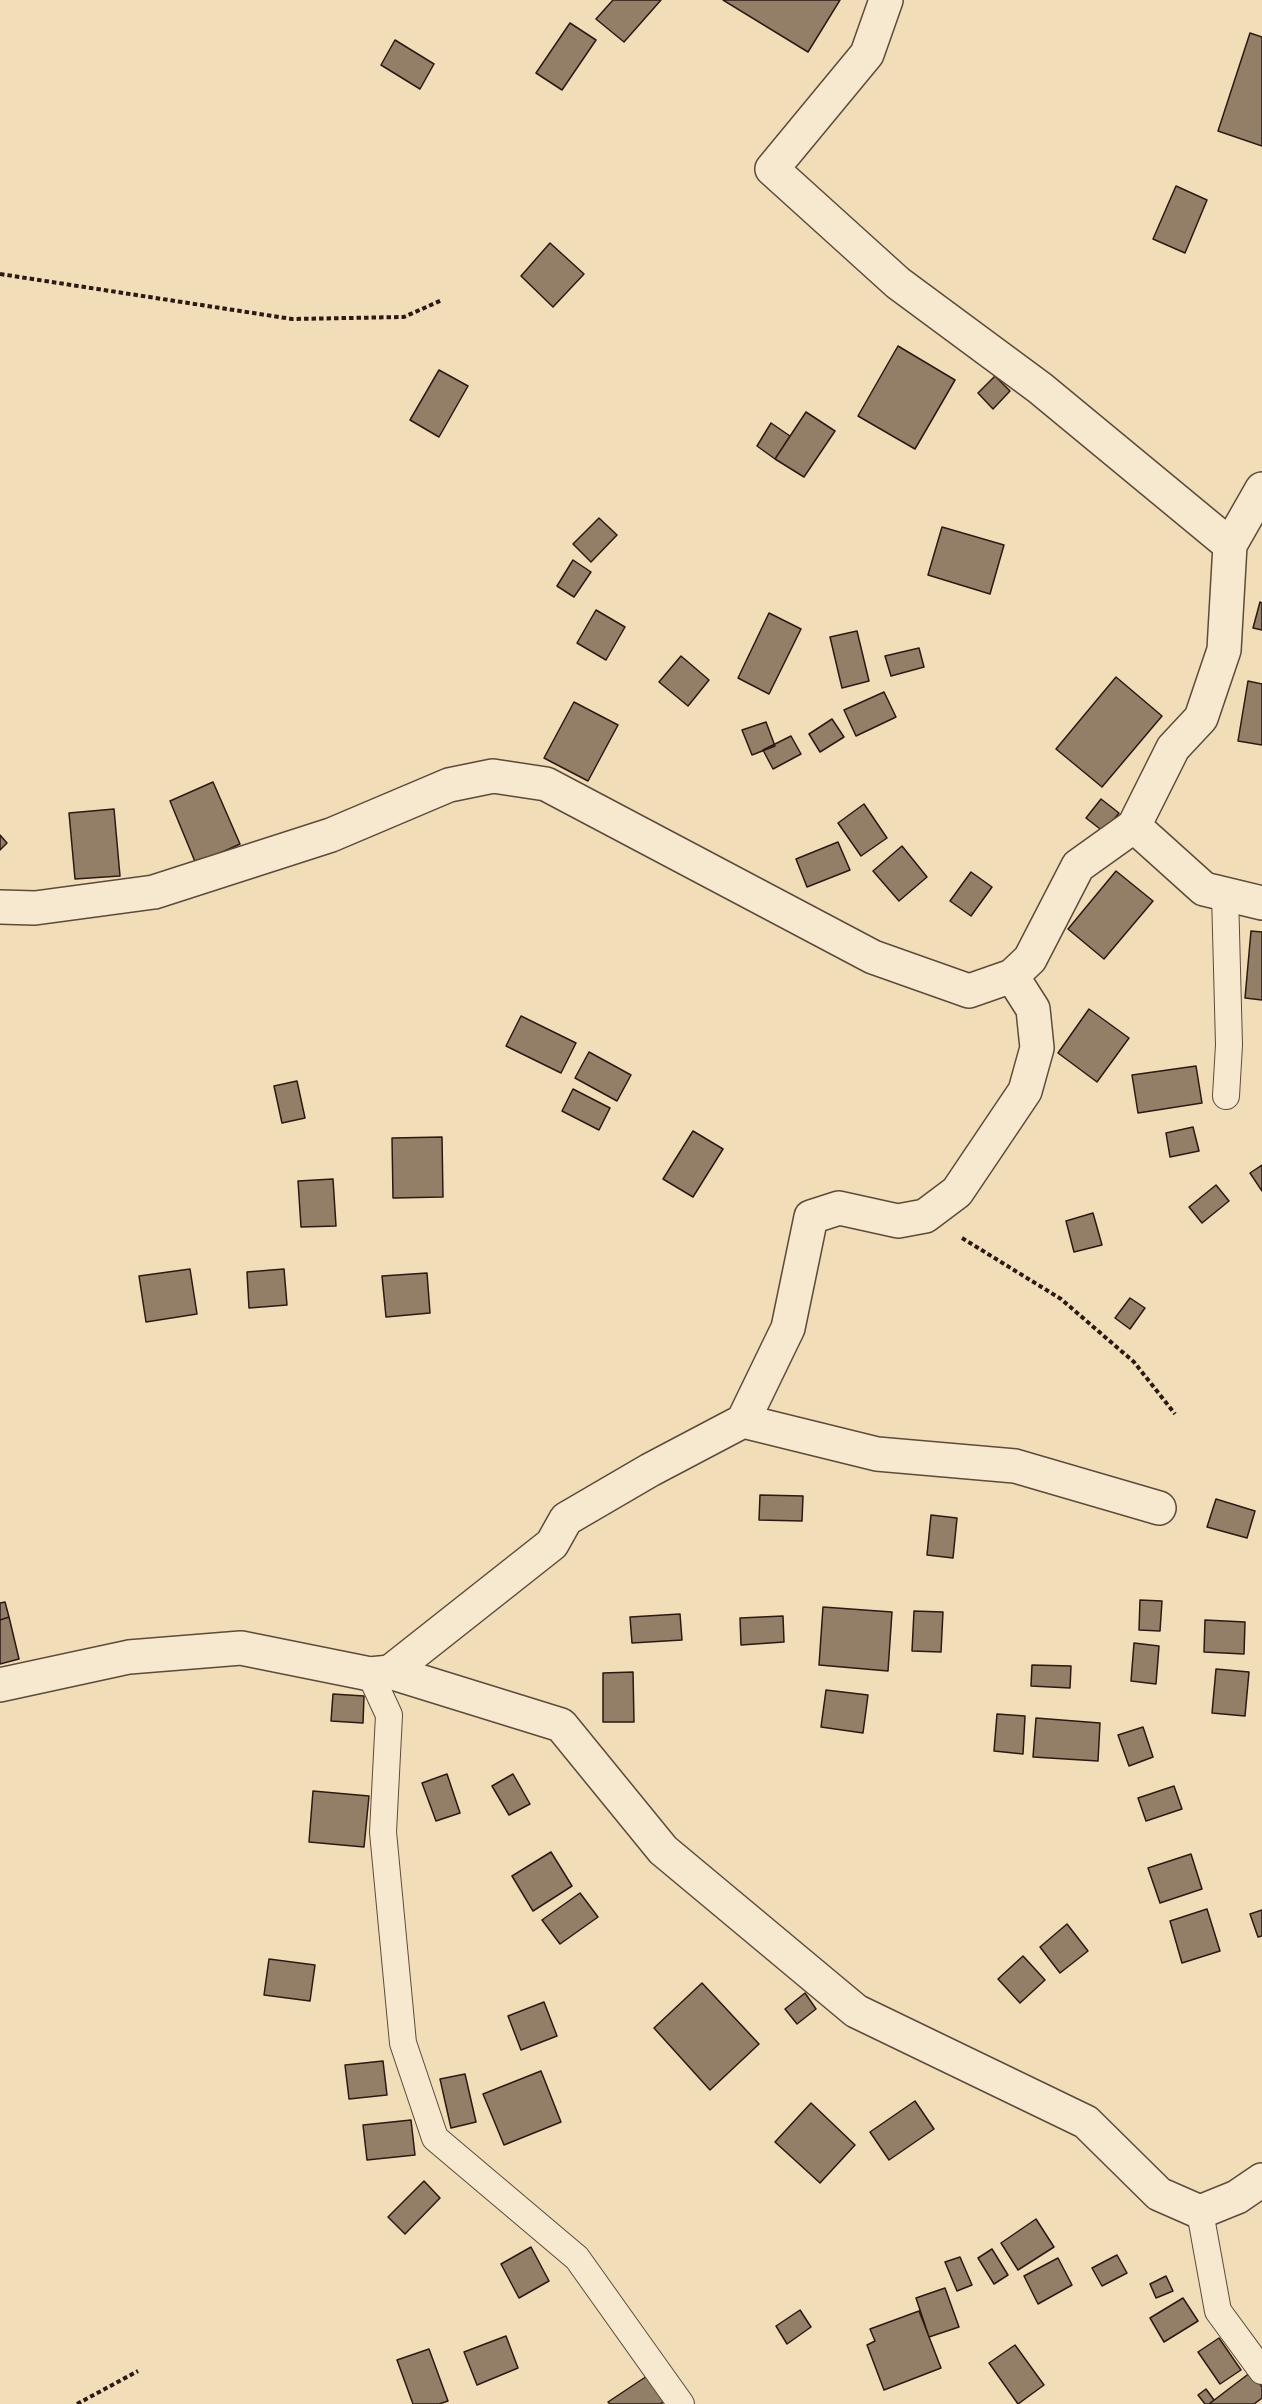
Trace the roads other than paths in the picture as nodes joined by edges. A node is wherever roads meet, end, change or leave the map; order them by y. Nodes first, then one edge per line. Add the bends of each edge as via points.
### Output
1 (886, 0) edge
2 (1262, 489) edge
3 (1230, 545) junction
4 (1134, 826) junction
5 (1225, 894) junction
6 (1262, 903) edge
7 (0, 907) edge
8 (1012, 976) junction
9 (1226, 1096) dead end
10 (743, 1421) junction
11 (1159, 1508) dead end
12 (380, 1673) junction
13 (0, 1685) edge
14 (1262, 2180) edge
15 (1200, 2212) junction
16 (1262, 2371) edge
17 (681, 2404) edge

1 - 3 street via 867,54 772,169 898,283 1041,388
2 - 3 street
3 - 4 street via 1224,650 1201,718 1173,748
4 - 5 street via 1204,889
4 - 8 street via 1077,866 1030,959
5 - 6 street
5 - 9 lane via 1229,1045
7 - 8 street via 34,908 154,892 331,835 449,785 493,776 546,784 873,957 969,991
8 - 10 street via 1033,1009 1037,1048 1025,1091 957,1192 926,1216 898,1221 839,1208 811,1217 788,1328
10 - 11 street via 877,1454 1015,1466
10 - 12 street via 566,1519 552,1544
12 - 13 street via 241,1648 129,1657
12 - 15 street via 561,1725 663,1850 856,2010 1086,2122 1160,2194
12 - 17 lane via 389,1715 383,1832 403,2043 435,2138 576,2258
14 - 15 street via 1237,2197
15 - 16 lane via 1218,2311

